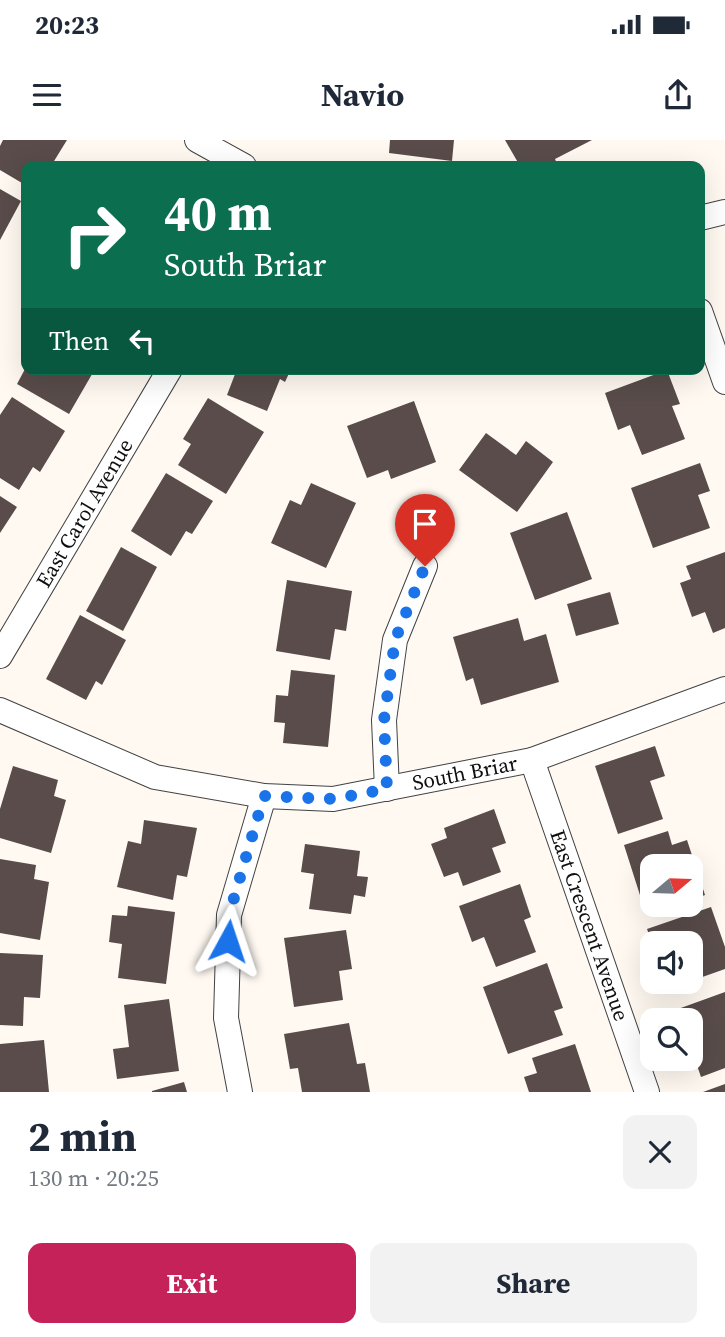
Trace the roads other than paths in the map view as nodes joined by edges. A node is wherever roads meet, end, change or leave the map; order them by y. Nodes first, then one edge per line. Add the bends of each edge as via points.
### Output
1 (197, 140) edge
2 (235, 161) edge
3 (725, 212) edge
4 (705, 217) edge
5 (705, 325) edge
6 (166, 375) edge
7 (725, 382) edge
8 (425, 566) dead end
9 (0, 656) edge
10 (725, 689) edge
11 (0, 709) edge
12 (532, 760) junction
13 (387, 789) junction
14 (264, 796) junction
15 (240, 1092) edge
16 (647, 1092) edge

1 - 2 street
3 - 4 street
5 - 7 street
6 - 9 street, East Carol Avenue
8 - 13 street via 395,640 384,720
10 - 12 street, South Briar
11 - 14 street, South Briar via 155,777
12 - 13 street, South Briar
12 - 16 street, East Crescent Avenue
13 - 14 street, South Briar via 333,799
14 - 15 street via 229,915 226,1018

